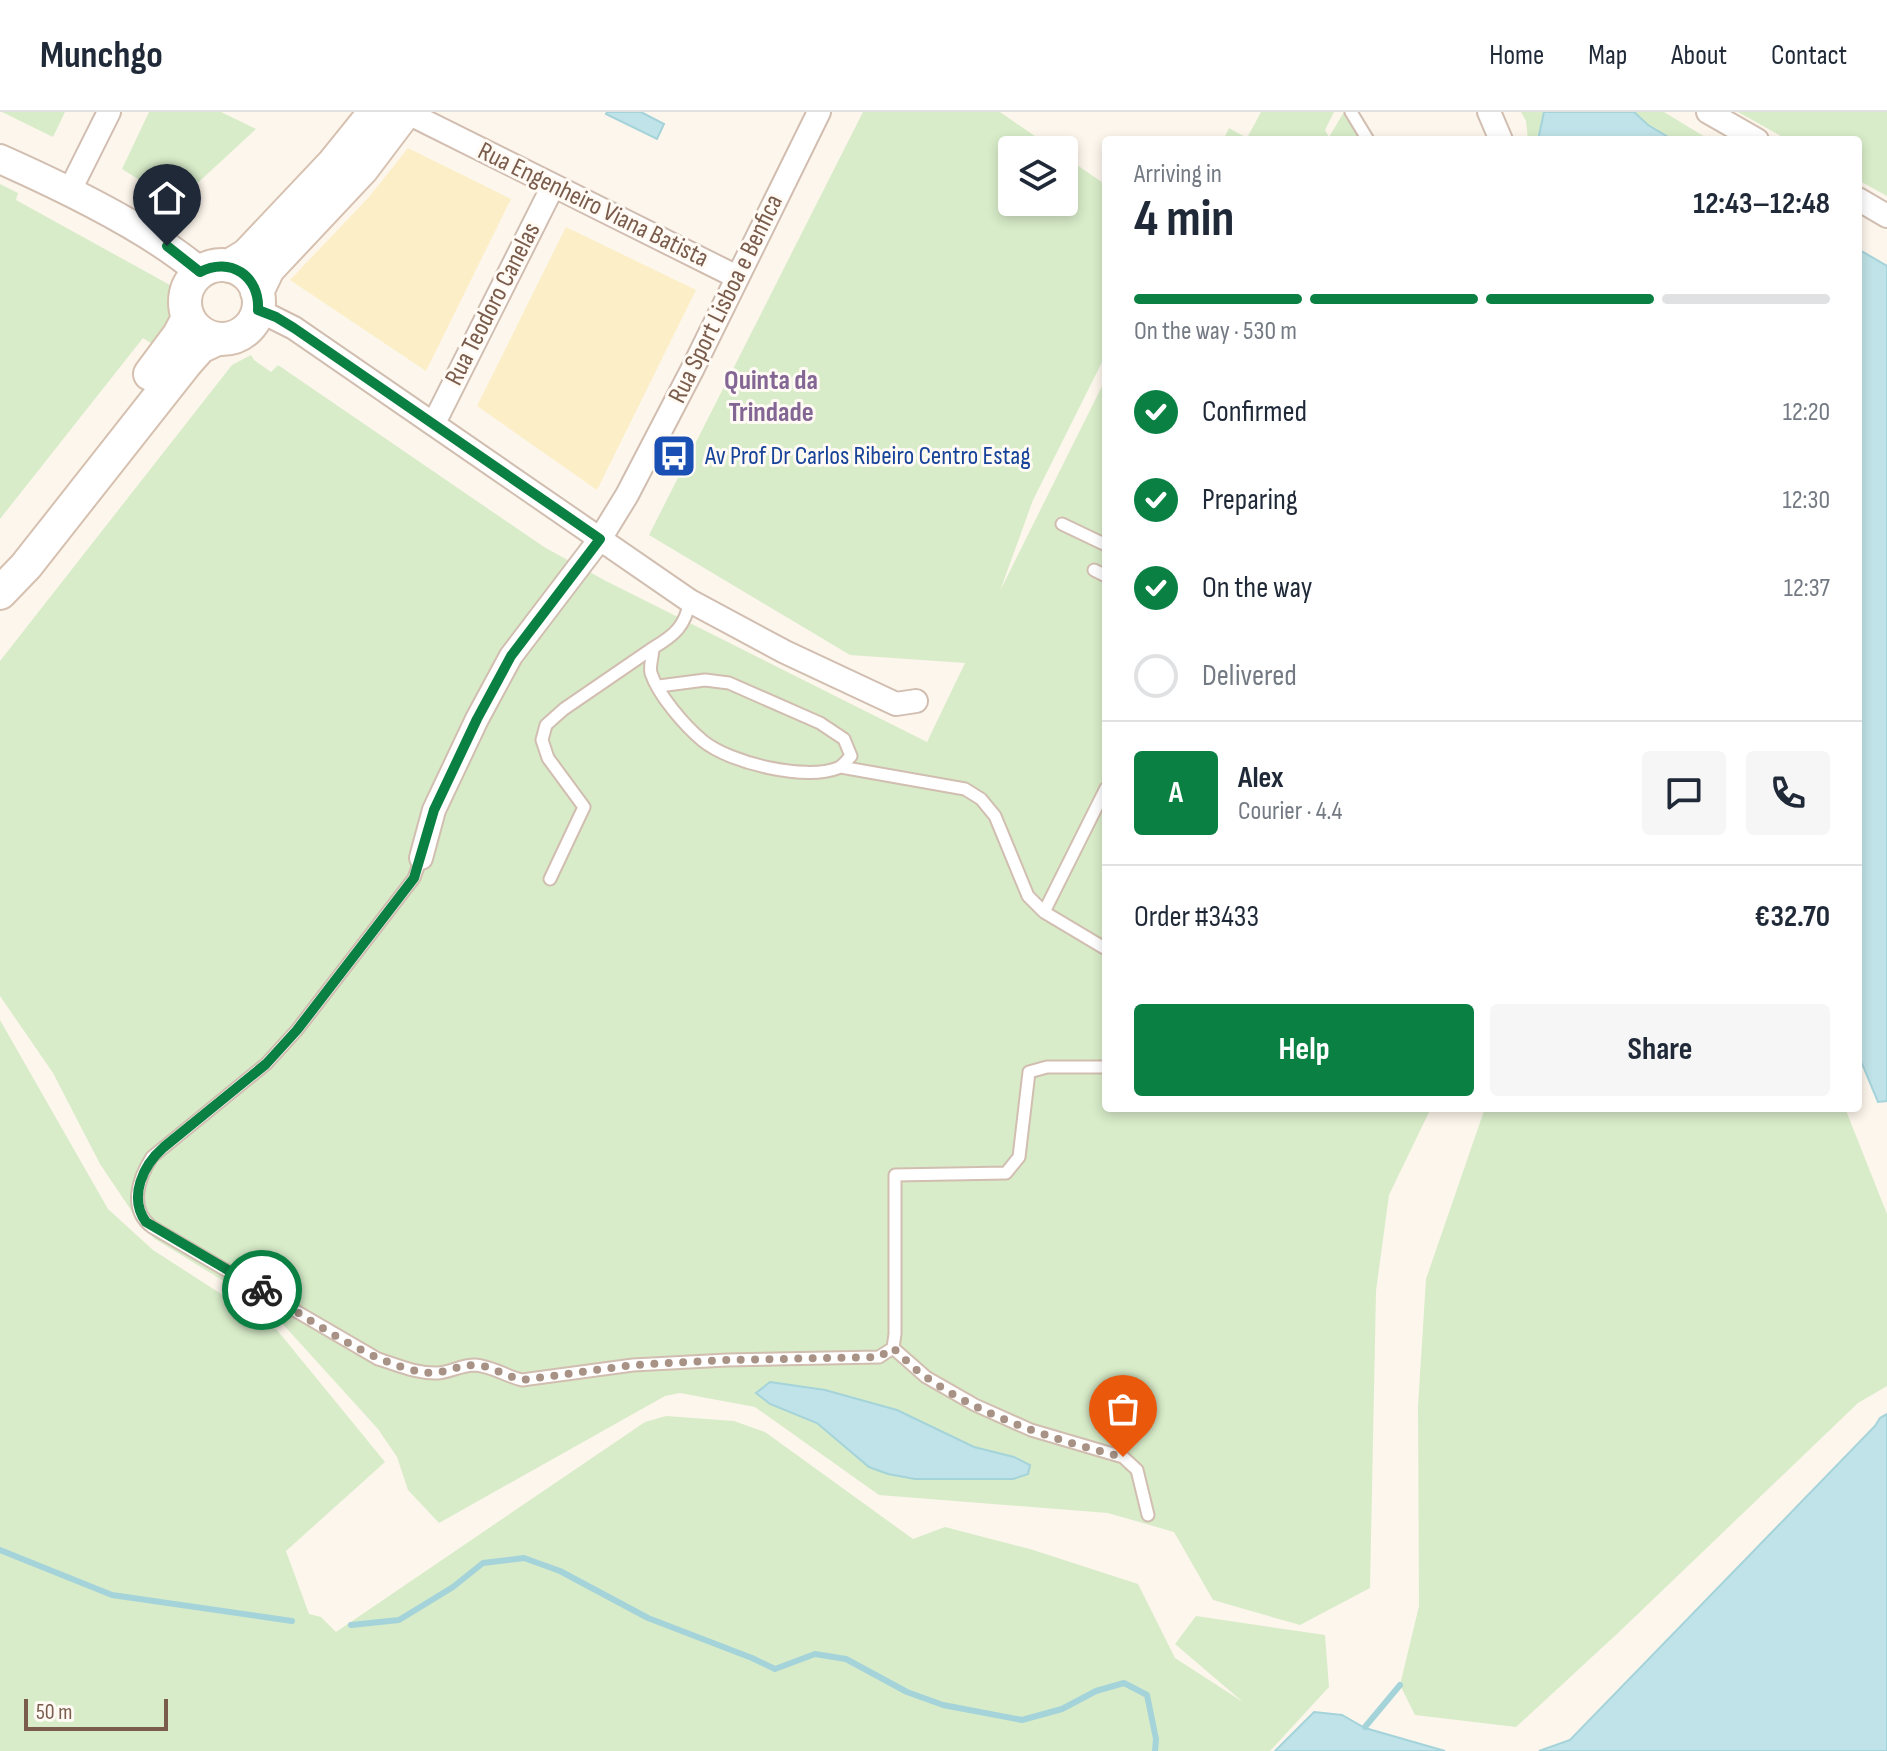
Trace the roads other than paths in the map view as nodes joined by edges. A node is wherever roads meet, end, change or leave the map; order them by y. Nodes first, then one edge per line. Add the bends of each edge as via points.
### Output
1 (109, 112) edge
2 (375, 112) edge
3 (405, 112) edge
4 (819, 112) edge
5 (1351, 112) edge
6 (1489, 112) edge
7 (1708, 112) edge
8 (1366, 136) edge
9 (1499, 136) edge
10 (1750, 136) edge
11 (0, 159) edge
12 (553, 186) junction
13 (69, 192) junction
14 (1862, 201) edge
15 (1887, 216) edge
16 (215, 269) junction
17 (737, 277) junction
18 (258, 301) junction
19 (188, 318) junction
20 (217, 339) junction
21 (434, 423) junction
22 (1062, 524) dead end
23 (600, 539) junction
24 (1102, 543) edge
25 (0, 563) edge
26 (1094, 570) dead end
27 (1102, 574) edge
28 (0, 593) edge
29 (690, 601) junction
30 (653, 648) junction
31 (659, 686) junction
32 (916, 701) dead end
33 (841, 767) junction
34 (1102, 796) edge
35 (421, 858) joint
36 (550, 879) dead end
37 (1044, 912) junction
38 (1102, 947) edge
39 (1102, 1067) edge
40 (893, 1348) junction
41 (1148, 1515) dead end

1 - 13 street
2 - 16 main road via 247,255
3 - 12 street, Rua Engenheiro Viana Batista
3 - 18 main road via 362,169 268,269
4 - 17 street, Rua Sport Lisboa e Benfica
5 - 8 lane
6 - 9 street
7 - 10 street
11 - 13 street
12 - 17 street, Rua Engenheiro Viana Batista
12 - 21 street, Rua Teodoro Canelas
13 - 16 street
14 - 15 street
16 - 18 main road via 247,275
16 - 19 main road via 189,285
17 - 23 street, Rua Sport Lisboa e Benfica via 634,483
18 - 20 main road via 245,331
18 - 21 street
19 - 20 main road via 200,332
19 - 25 main road via 167,353
20 - 28 main road via 187,362
21 - 23 street
22 - 24 lane
23 - 29 street
23 - 35 street, Rua Sport Lisboa e Benfica via 511,656 434,810
26 - 27 lane
29 - 30 lane via 686,620
29 - 32 street via 896,704
30 - 31 lane via 651,671
30 - 36 lane via 546,725 542,740 548,758 584,807
31 - 33 lane via 671,708 705,742 739,760 818,772
31 - 33 lane via 705,680 742,688 844,739 851,756
33 - 37 lane via 965,789 981,799 995,816 1028,896
34 - 37 lane
35 - 40 lane via 414,878 297,1030 266,1064 152,1157 138,1189 138,1209 146,1222 378,1359 424,1373 476,1365 522,1380 633,1365 879,1357
37 - 38 lane
39 - 40 lane via 1029,1072 1019,1157 1006,1173 895,1175
40 - 41 lane via 926,1377 975,1405 1031,1430 1123,1457 1137,1470

